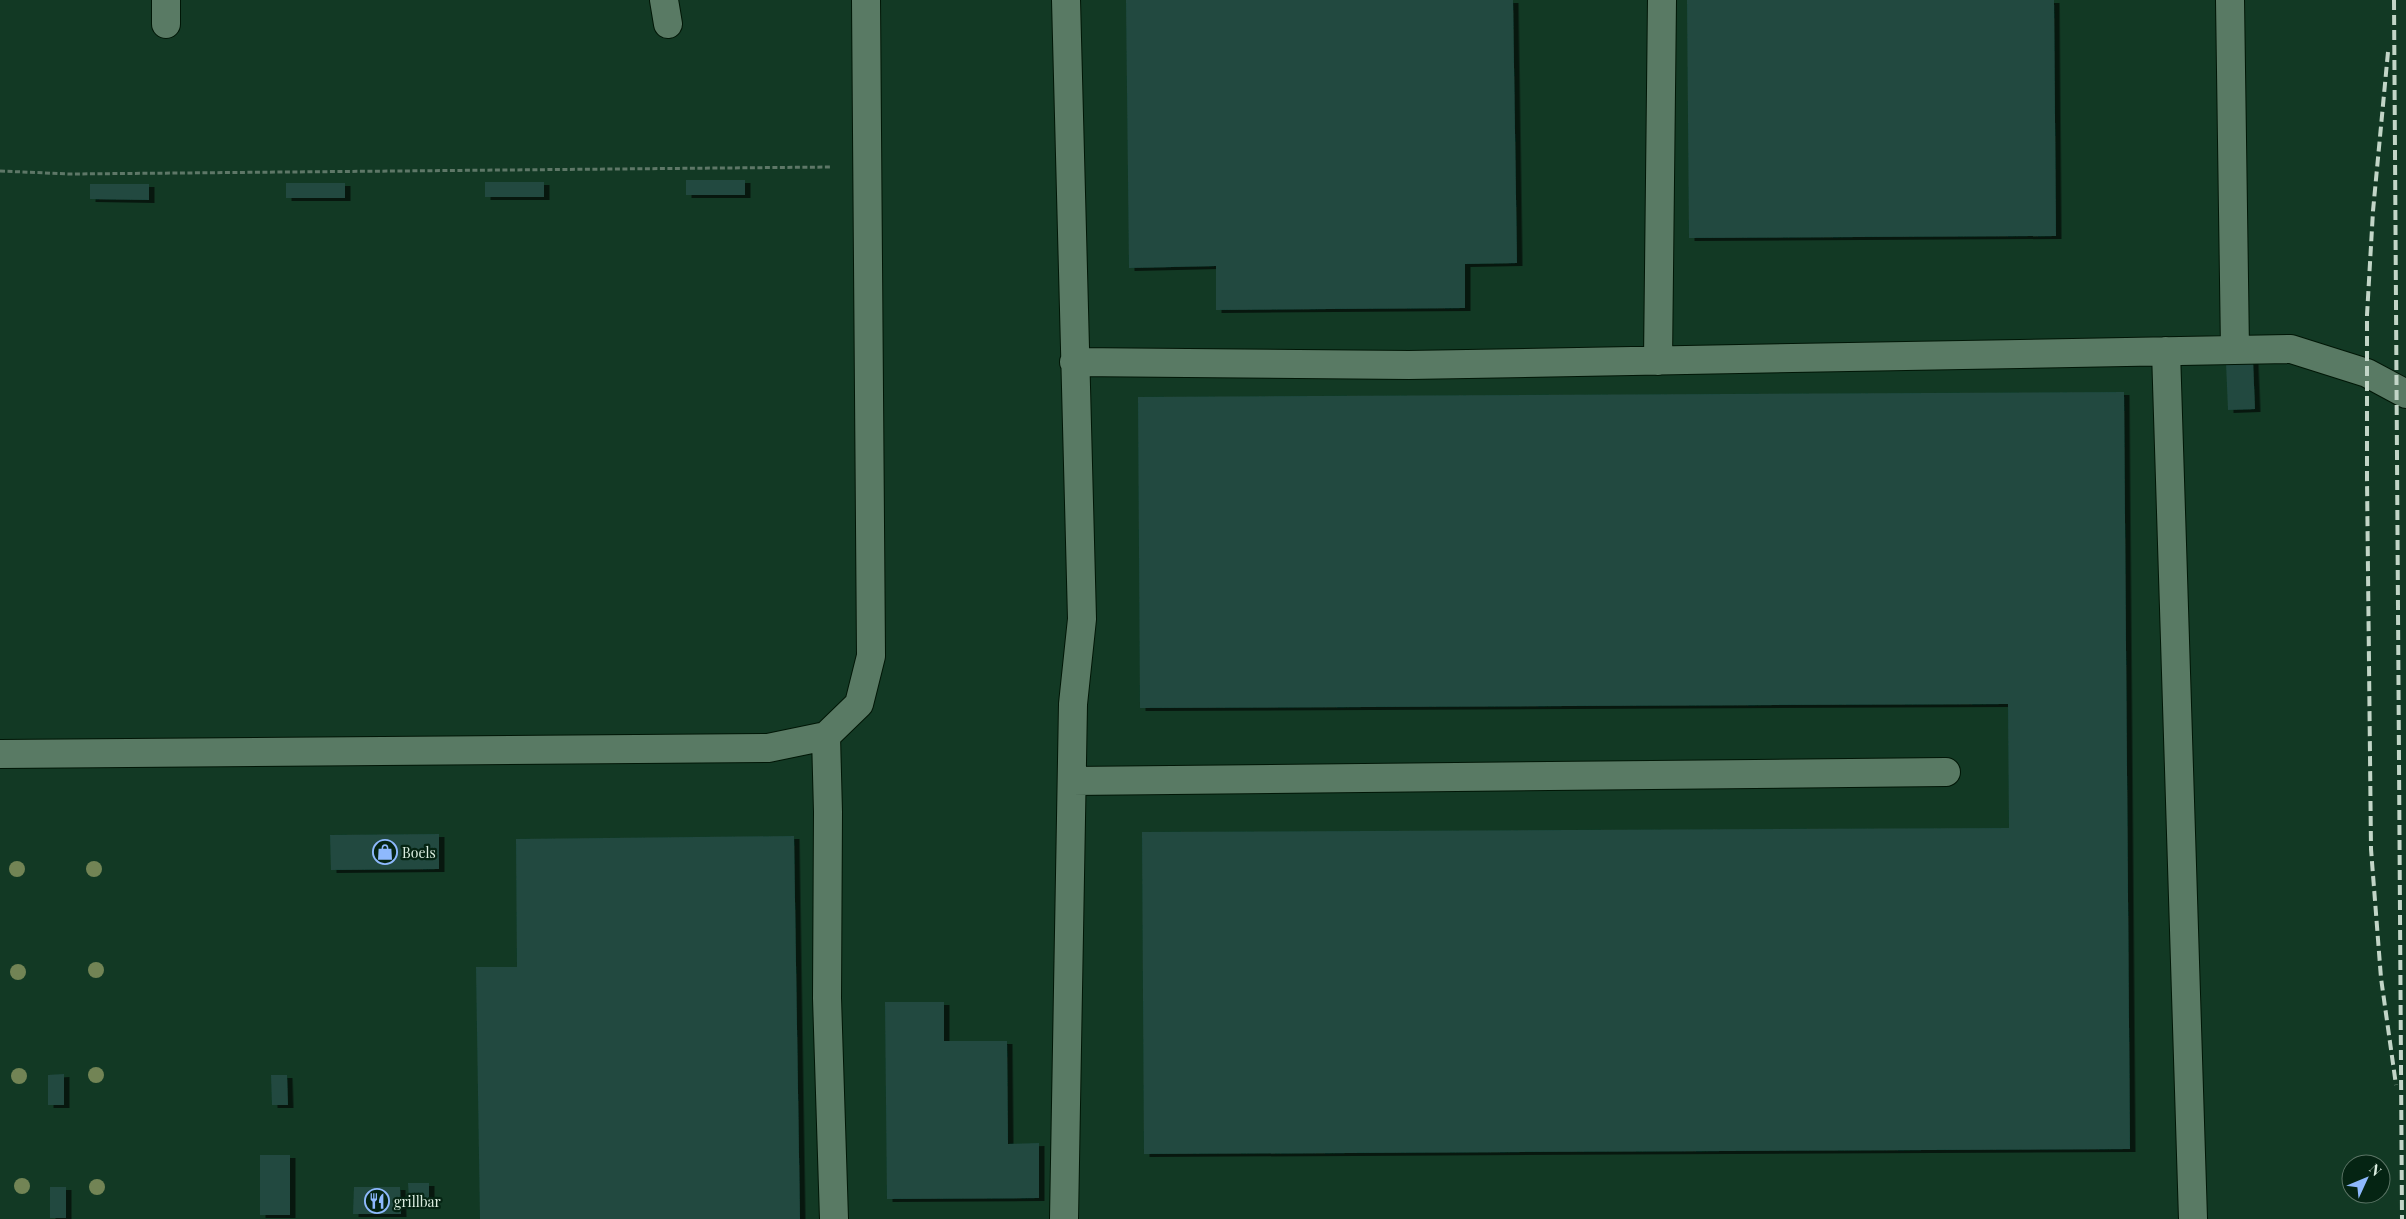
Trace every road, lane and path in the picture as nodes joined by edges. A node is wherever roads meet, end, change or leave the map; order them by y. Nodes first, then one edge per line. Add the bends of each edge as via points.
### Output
1 (866, 0) edge
2 (1066, 0) edge
3 (1662, 0) edge
4 (2230, 0) edge
5 (868, 168) junction
6 (0, 172) edge
7 (2235, 350) junction
8 (2166, 351) junction
9 (1658, 360) junction
10 (1074, 362) junction
11 (2406, 394) edge
12 (826, 736) junction
13 (0, 754) edge
14 (1946, 772) dead end
15 (1072, 781) junction
16 (834, 1219) edge
17 (1064, 1219) edge
18 (2193, 1219) edge

1 - 5 lane
2 - 10 lane
3 - 9 lane
4 - 7 lane
5 - 6 path
5 - 12 lane via 872,656 859,704
7 - 8 lane
7 - 11 lane via 2291,349 2367,373
8 - 9 lane
8 - 18 lane
9 - 10 lane via 1409,365
10 - 15 lane via 1082,619 1073,704
12 - 13 lane via 768,748
12 - 16 lane
14 - 15 lane
15 - 17 lane

